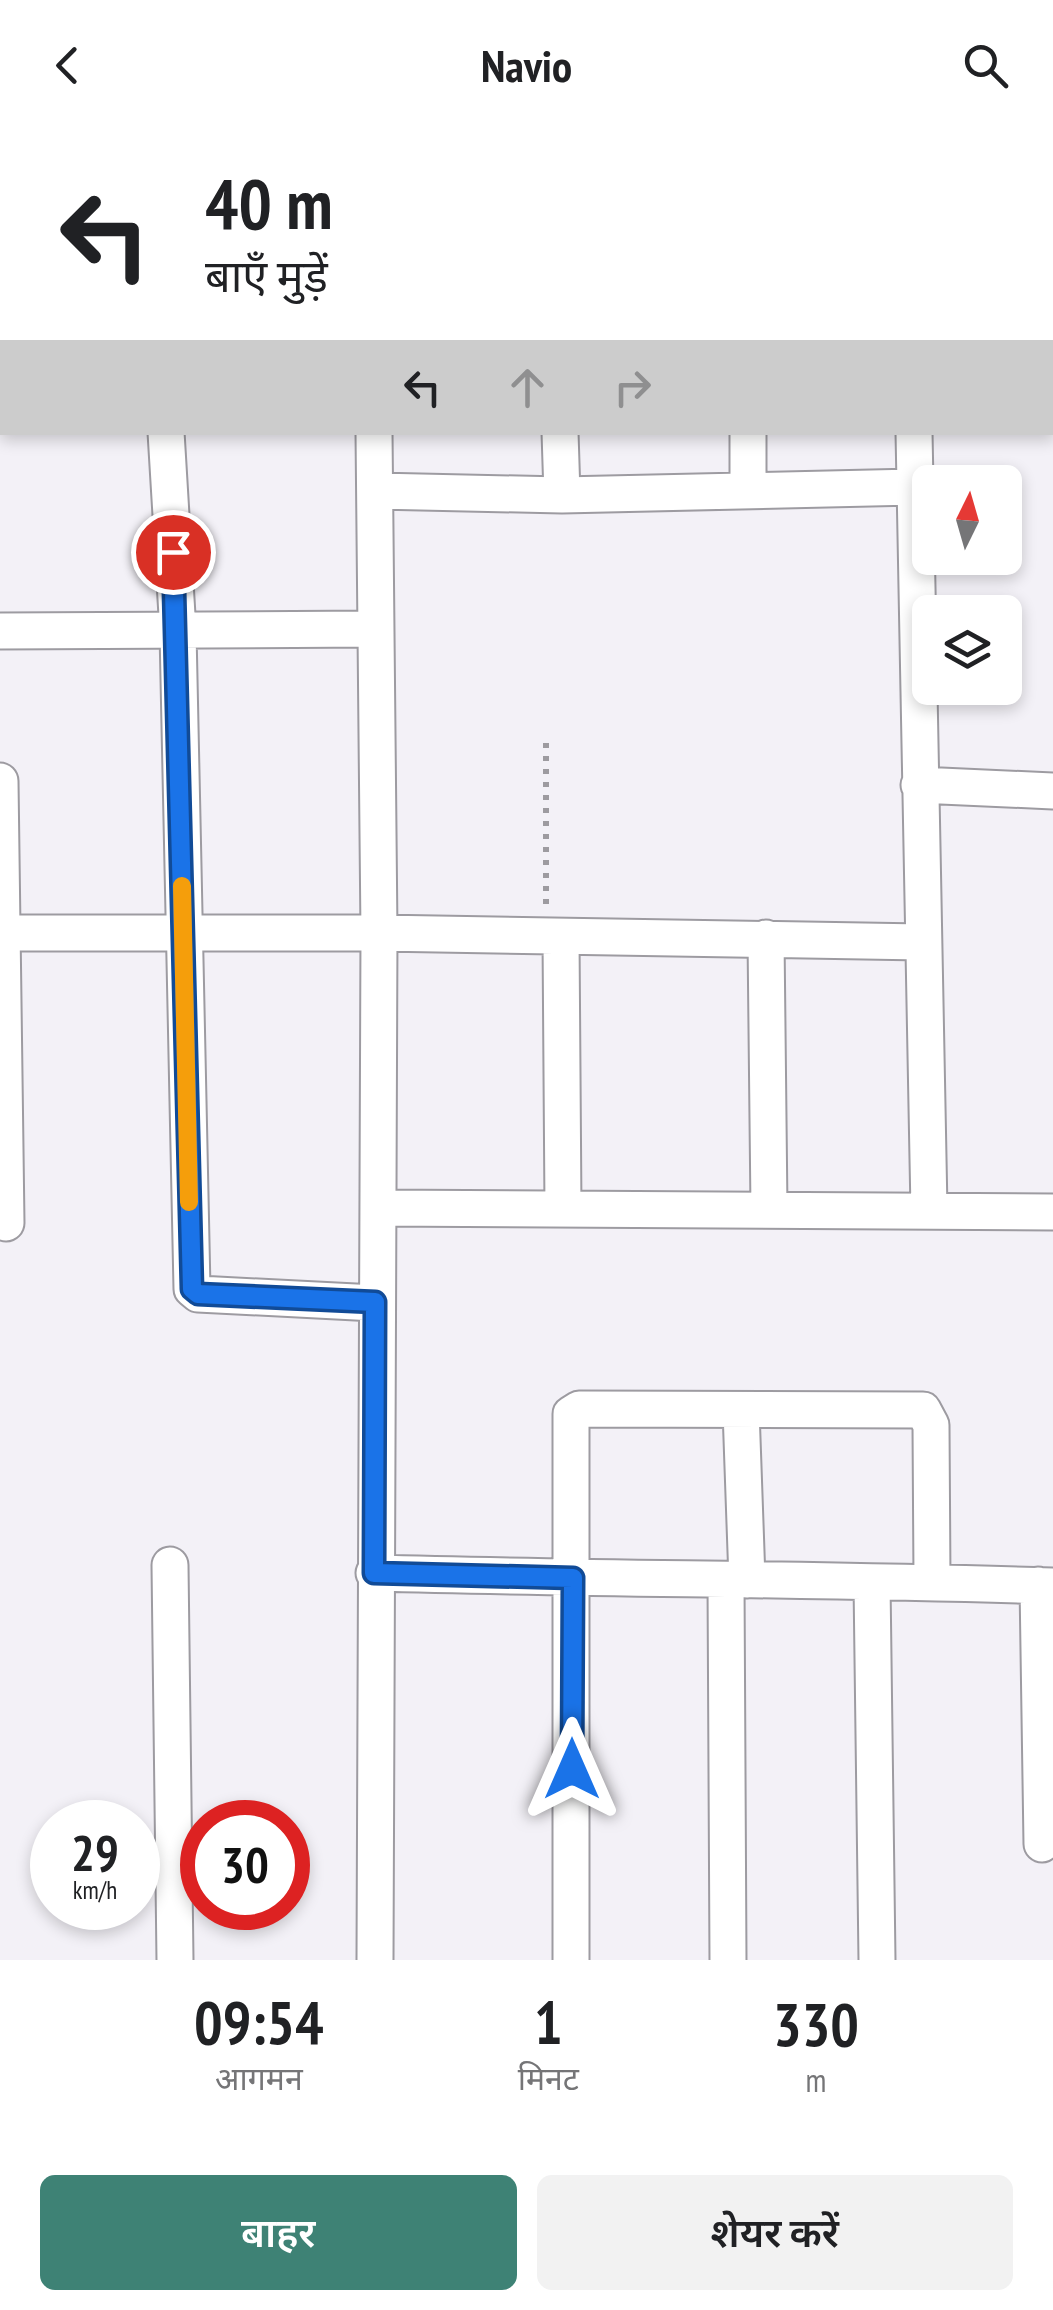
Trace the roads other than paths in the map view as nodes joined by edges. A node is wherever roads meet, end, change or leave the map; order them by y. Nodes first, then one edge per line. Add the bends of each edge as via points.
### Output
1 (166, 435) edge
2 (374, 435) edge
3 (560, 435) edge
4 (748, 435) edge
5 (914, 435) edge
6 (915, 465) edge
7 (912, 487) edge
8 (748, 490) junction
9 (376, 491) junction
10 (562, 495) junction
11 (916, 575) edge
12 (373, 629) junction
13 (0, 631) edge
14 (178, 632) junction
15 (0, 781) edge
16 (918, 785) junction
17 (1053, 791) edge
18 (1, 933) edge
19 (379, 933) junction
20 (183, 934) junction
21 (554, 937) junction
22 (766, 938) junction
23 (922, 942) junction
24 (378, 1208) junction
25 (562, 1209) junction
26 (769, 1209) junction
27 (929, 1210) junction
28 (1053, 1212) edge
29 (6, 1223) dead end
30 (375, 1302) junction
31 (741, 1410) junction
32 (170, 1565) dead end
33 (374, 1573) junction
34 (573, 1578) junction
35 (932, 1579) junction
36 (736, 1581) junction
37 (872, 1582) junction
38 (1046, 1586) edge
39 (1042, 1844) dead end
40 (175, 1960) edge
41 (375, 1960) edge
42 (571, 1960) edge
43 (728, 1960) edge
44 (877, 1960) edge

1 - 14 street
2 - 9 street
3 - 10 street
4 - 8 street
5 - 6 street
7 - 8 street
8 - 10 street
9 - 10 street
9 - 12 street
11 - 16 street
12 - 14 street
12 - 19 street
13 - 14 street
14 - 20 street
15 - 18 street
16 - 17 street
16 - 23 street
18 - 20 street
18 - 29 street
19 - 20 street
19 - 21 street
19 - 24 street
20 - 30 street via 192,1289
21 - 22 street
21 - 25 street
22 - 23 street
22 - 26 street
23 - 27 street
24 - 25 street
24 - 30 street
25 - 26 street
26 - 27 street
27 - 28 street
30 - 33 street
31 - 34 street via 571,1414
31 - 35 street via 923,1410 930,1425
31 - 36 street
32 - 40 street
33 - 34 street
33 - 41 street
34 - 36 street
34 - 42 street
35 - 37 street
35 - 38 street
36 - 37 street
36 - 43 street
37 - 44 street
38 - 39 street

